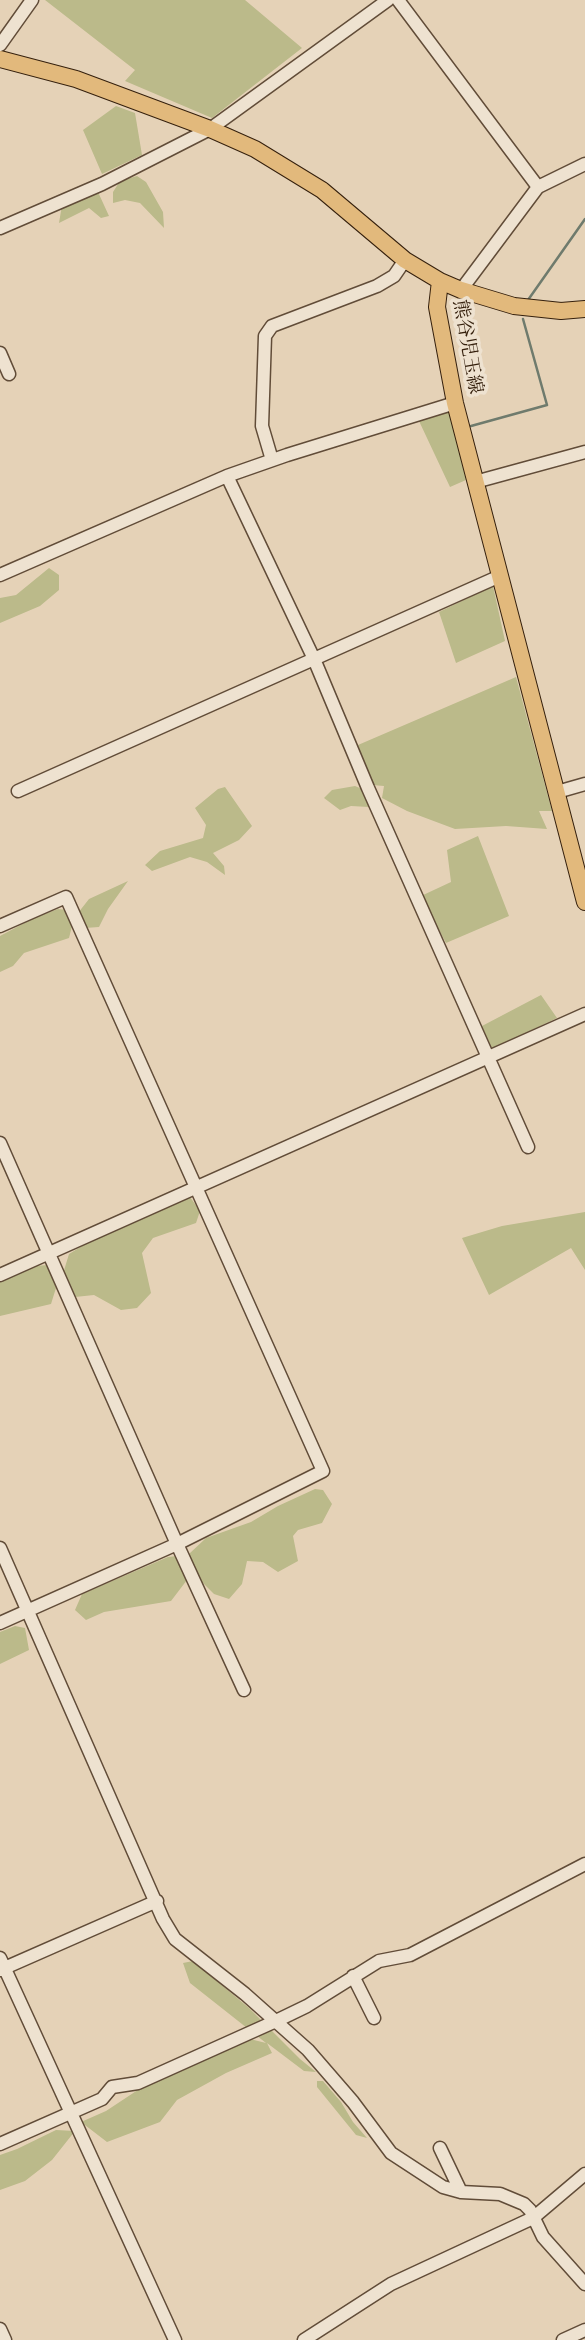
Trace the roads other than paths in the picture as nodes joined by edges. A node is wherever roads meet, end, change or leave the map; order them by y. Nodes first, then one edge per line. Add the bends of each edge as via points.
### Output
1 (388, 0) edge
2 (398, 0) edge
3 (30, 1) edge
4 (0, 45) edge
5 (0, 59) edge
6 (210, 129) junction
7 (585, 164) edge
8 (538, 187) junction
9 (0, 228) edge
10 (405, 260) junction
11 (440, 281) junction
12 (461, 290) junction
13 (585, 309) edge
14 (0, 353) edge
15 (9, 374) dead end
16 (455, 403) junction
17 (585, 452) edge
18 (272, 460) junction
19 (227, 476) junction
20 (475, 482) junction
21 (0, 575) edge
22 (500, 576) junction
23 (314, 659) junction
24 (585, 784) edge
25 (18, 791) dead end
26 (557, 792) junction
27 (585, 902) edge
28 (0, 926) edge
29 (585, 1014) edge
30 (488, 1058) junction
31 (0, 1143) edge
32 (528, 1147) dead end
33 (195, 1188) junction
34 (50, 1253) junction
35 (0, 1275) edge
36 (177, 1544) junction
37 (0, 1548) edge
38 (28, 1611) junction
39 (0, 1623) edge
40 (244, 1690) dead end
41 (585, 1864) edge
42 (157, 1901) junction
43 (1, 1965) edge
44 (353, 1976) junction
45 (374, 2018) dead end
46 (276, 2021) junction
47 (71, 2114) junction
48 (0, 2144) edge
49 (440, 2148) dead end
50 (585, 2174) edge
51 (461, 2192) junction
52 (533, 2218) junction
53 (585, 2284) edge
54 (0, 2329) edge
55 (580, 2335) edge
56 (5, 2340) edge
57 (175, 2340) edge
58 (304, 2340) edge
59 (563, 2340) edge

1 - 6 street
2 - 8 street
3 - 4 street
5 - 6 main road, 熊谷児玉線 via 76,79
6 - 9 street via 102,184
6 - 10 main road, 熊谷児玉線 via 307,180
7 - 8 street
8 - 12 street
10 - 11 main road, 熊谷児玉線
10 - 18 street via 386,281 272,326 265,335 262,426
11 - 12 main road
11 - 16 main road, 熊谷児玉線 via 437,307
12 - 13 main road via 527,309
14 - 15 street
16 - 18 street
16 - 20 main road, 熊谷児玉線
17 - 20 street
18 - 19 street
19 - 21 street
19 - 23 street
20 - 22 main road, 熊谷児玉線
22 - 23 street
22 - 26 main road, 熊谷児玉線
23 - 25 street
23 - 30 street
24 - 26 street
26 - 27 main road, 熊谷児玉線
28 - 33 street via 66,897
29 - 30 street
30 - 32 street
30 - 33 street
31 - 34 street
33 - 34 street
33 - 36 street via 323,1471
34 - 35 street
34 - 36 street
36 - 38 street
36 - 40 street
37 - 38 street
38 - 39 street
38 - 42 street
41 - 44 street via 410,1955 379,1961
42 - 43 street
42 - 46 street via 175,1939
43 - 47 street
44 - 45 street
44 - 46 street
46 - 47 street via 138,2082 112,2087 102,2099
46 - 51 street via 324,2068 391,2153 443,2188
47 - 48 street
47 - 57 street
49 - 51 street
50 - 52 street
51 - 52 street via 516,2199
52 - 53 street via 543,2237
52 - 58 street via 391,2284
54 - 56 street
55 - 59 street

